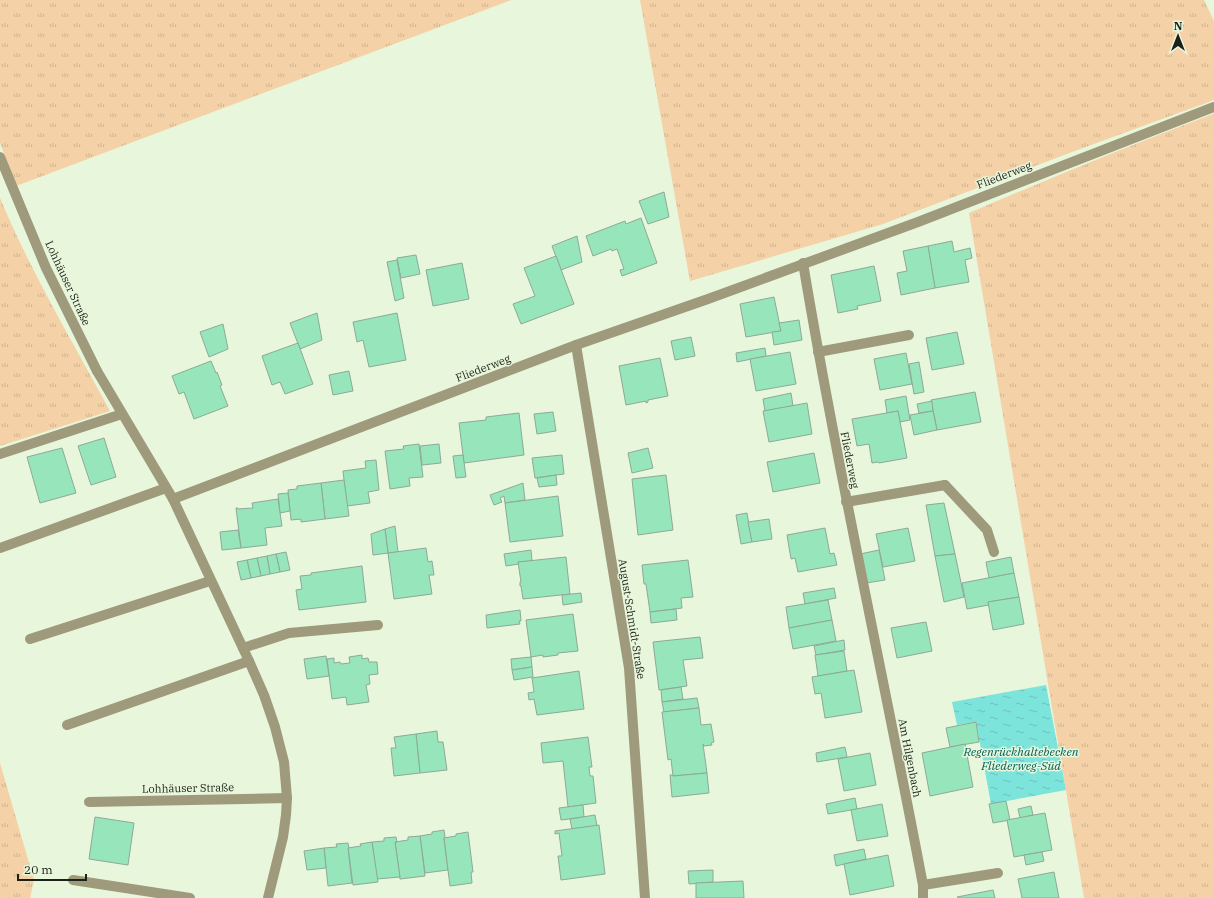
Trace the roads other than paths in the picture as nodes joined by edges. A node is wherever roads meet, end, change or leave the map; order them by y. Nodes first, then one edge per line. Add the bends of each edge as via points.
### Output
1 (1214, 107) edge
2 (0, 157) edge
3 (803, 263) junction
4 (909, 335) dead end
5 (576, 345) junction
6 (818, 352) junction
7 (122, 414) junction
8 (0, 454) edge
9 (166, 488) junction
10 (173, 499) junction
11 (846, 502) junction
12 (0, 548) edge
13 (994, 552) dead end
14 (210, 581) junction
15 (378, 625) dead end
16 (873, 636) joint
17 (30, 639) dead end
18 (243, 648) junction
19 (249, 661) junction
20 (67, 725) dead end
21 (286, 798) junction
22 (89, 802) dead end
23 (998, 873) dead end
24 (73, 880) dead end
25 (923, 885) junction
26 (190, 898) edge
27 (268, 898) edge
28 (645, 898) edge
29 (923, 898) edge

1 - 3 street, Fliederweg via 918,222
2 - 7 street, Lohhäuser Straße via 46,268 97,371
3 - 5 street, Fliederweg
3 - 6 street, Fliederweg
4 - 6 street
5 - 10 street, Fliederweg
5 - 28 street, August-Schmidt-Straße via 629,668
6 - 11 street, Fliederweg
7 - 8 street
7 - 9 street, Lohhäuser Straße
9 - 10 street, Lohhäuser Straße
9 - 12 street
10 - 14 street, Lohhäuser Straße
11 - 13 street, Fliederweg via 945,485 987,530
11 - 16 street, Fliederweg
14 - 17 street
14 - 18 street, Lohhäuser Straße
15 - 18 street via 289,634
16 - 25 street, Am Hilgenbach
18 - 19 street, Lohhäuser Straße
19 - 20 street
19 - 21 street, Lohhäuser Straße via 275,727 284,762
21 - 22 street, Lohhäuser Straße
21 - 27 street, Lohhäuser Straße via 283,837
23 - 25 street
24 - 26 street
25 - 29 street, Am Hilgenbach

